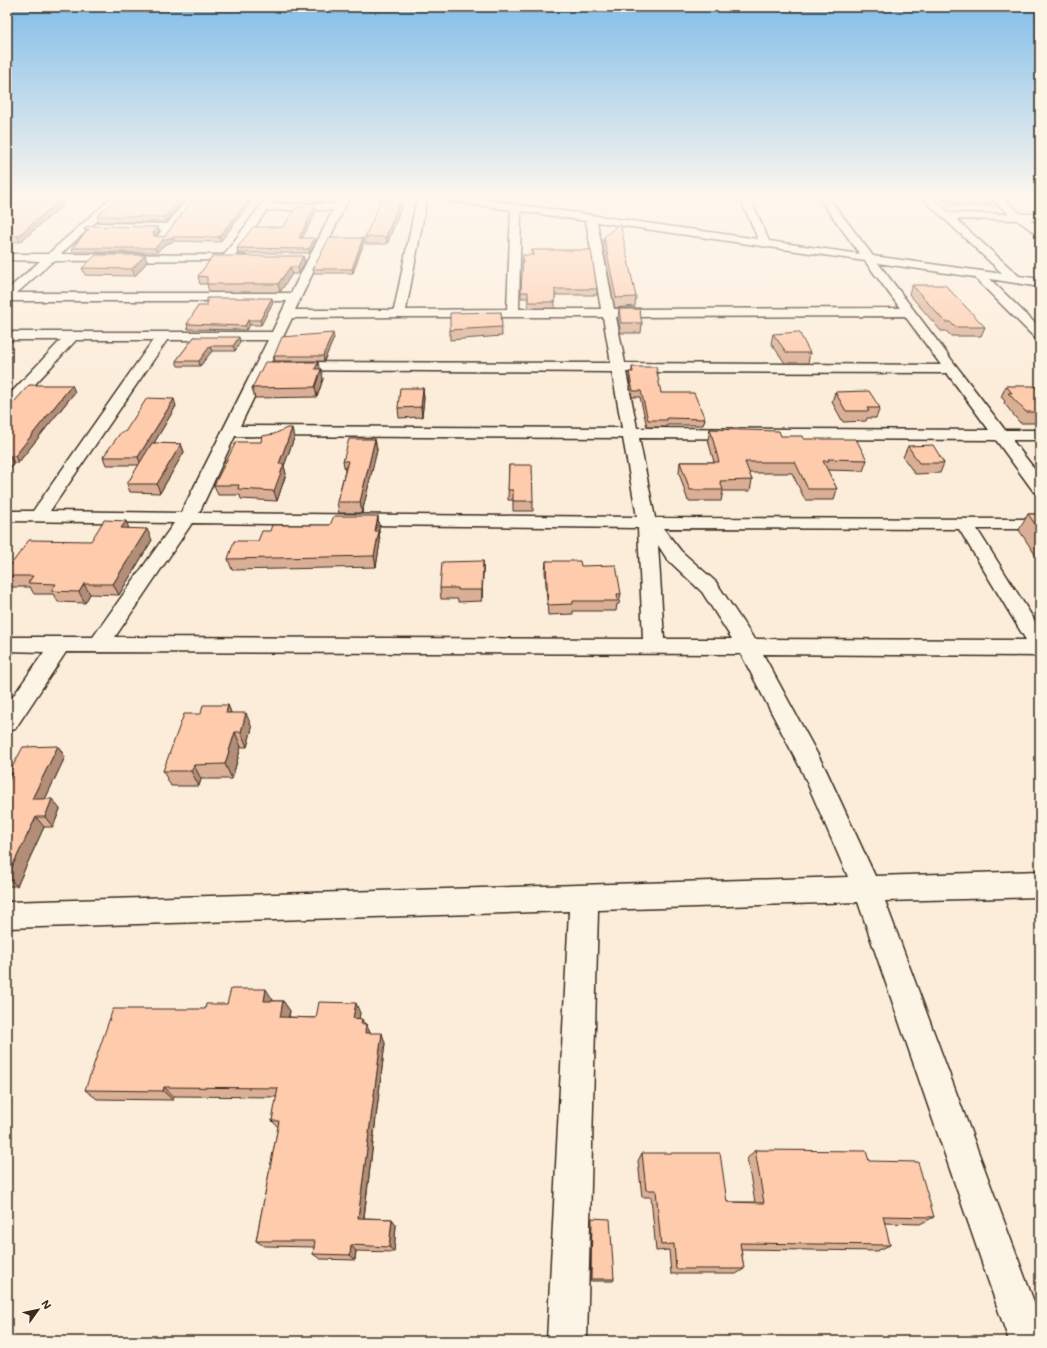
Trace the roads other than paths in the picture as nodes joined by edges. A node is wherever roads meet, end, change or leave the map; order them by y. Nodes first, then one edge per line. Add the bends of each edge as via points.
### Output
1 (47, 261) edge
2 (307, 261) edge
3 (410, 261) edge
4 (514, 261) edge
5 (599, 261) edge
6 (872, 261) edge
7 (890, 261) edge
8 (994, 261) edge
9 (978, 274) junction
10 (1014, 279) junction
11 (1040, 283) edge
12 (7, 297) edge
13 (296, 297) junction
14 (910, 312) junction
15 (288, 314) junction
16 (399, 314) junction
17 (513, 314) junction
18 (609, 314) junction
19 (1040, 335) edge
20 (7, 336) edge
21 (276, 336) junction
22 (71, 337) junction
23 (162, 337) junction
24 (262, 366) junction
25 (619, 367) junction
26 (952, 369) junction
27 (7, 406) edge
28 (230, 431) junction
29 (631, 433) junction
30 (1001, 435) junction
31 (1040, 435) edge
32 (1040, 488) edge
33 (7, 516) edge
34 (38, 516) junction
35 (186, 518) junction
36 (647, 523) junction
37 (964, 524) junction
38 (1040, 524) edge
39 (7, 644) edge
40 (60, 644) junction
41 (99, 644) junction
42 (654, 647) junction
43 (748, 647) junction
44 (1040, 647) edge
45 (7, 723) edge
46 (1040, 884) edge
47 (867, 889) junction
48 (584, 898) junction
49 (7, 915) edge
50 (567, 1341) edge
51 (1029, 1341) edge

1 - 12 street
2 - 13 street
3 - 16 street
4 - 17 street
5 - 18 street
6 - 14 street
7 - 9 street
8 - 10 street
9 - 10 street
9 - 19 street
10 - 11 street
12 - 13 street
13 - 15 street
14 - 18 street
14 - 26 street
15 - 16 street
15 - 21 street
16 - 17 street
17 - 18 street
18 - 25 street
20 - 22 street
21 - 23 street
21 - 24 street
22 - 23 street
22 - 27 street
23 - 34 street
24 - 25 street
24 - 28 street
25 - 26 street
25 - 29 street
26 - 30 street
28 - 29 street
28 - 35 street
29 - 30 street
29 - 36 street
30 - 31 street
30 - 32 street
33 - 34 street
34 - 35 street
35 - 36 street
35 - 41 street
36 - 37 street
36 - 42 street
36 - 43 street via 709,588
37 - 38 street
37 - 44 street
39 - 40 street
40 - 41 street
40 - 45 street
41 - 42 street
42 - 43 street
43 - 44 street
43 - 47 street via 814,770
46 - 47 street
47 - 48 street
47 - 51 street
48 - 49 street
48 - 50 street

